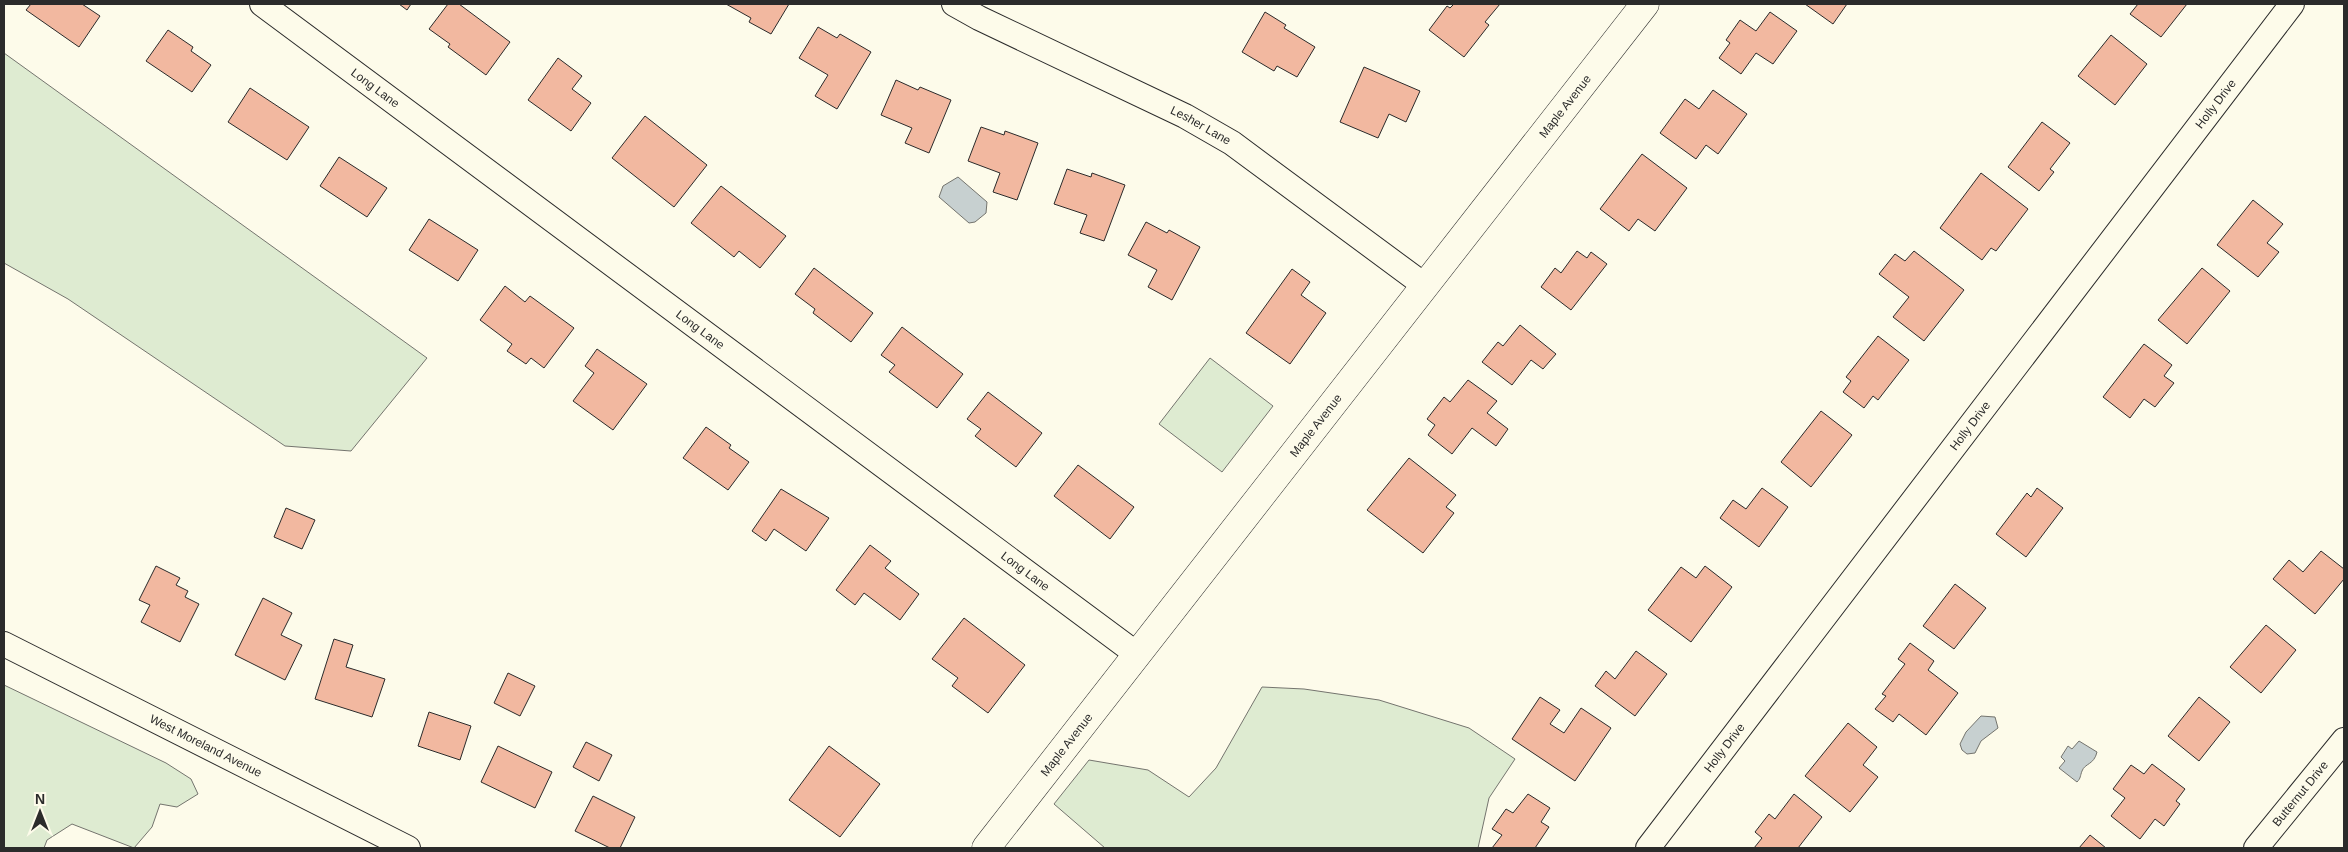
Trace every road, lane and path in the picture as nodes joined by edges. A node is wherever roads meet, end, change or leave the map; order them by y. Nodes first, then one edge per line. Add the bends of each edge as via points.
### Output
1 (262, 4) edge
2 (954, 4) edge
3 (1645, 4) edge
4 (2292, 4) edge
5 (1424, 285) junction
6 (4, 644) edge
7 (1138, 655) junction
8 (2344, 740) edge
9 (408, 848) edge
10 (986, 848) edge
11 (1648, 848) edge
12 (2256, 848) edge

1 - 7 street, Long Lane
2 - 5 street, Lesher Lane via 1186,116 1232,143
3 - 5 street, Maple Avenue
4 - 11 street, Holly Drive
5 - 7 street, Maple Avenue
6 - 9 street, West Moreland Avenue
7 - 10 street, Maple Avenue
8 - 12 street, Butternut Drive

